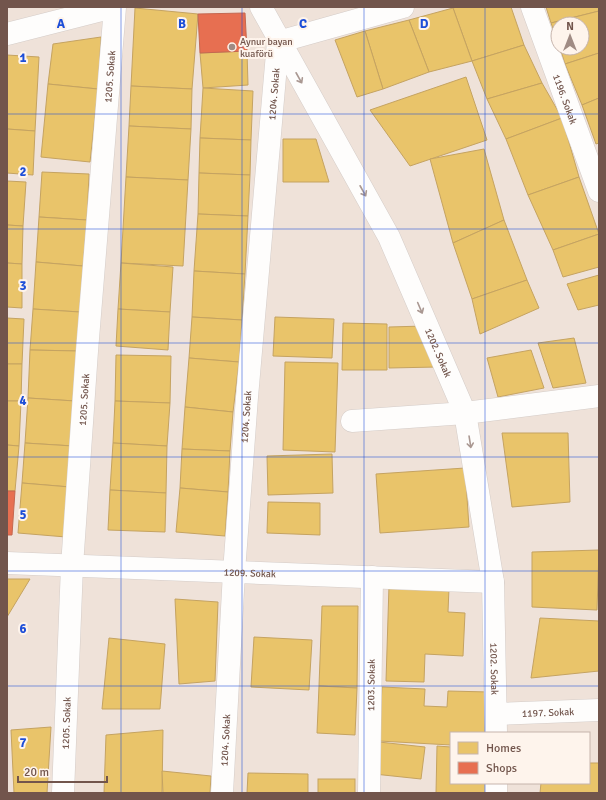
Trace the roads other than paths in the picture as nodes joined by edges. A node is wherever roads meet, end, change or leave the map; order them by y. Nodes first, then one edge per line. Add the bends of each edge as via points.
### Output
1 (114, 7) edge
2 (261, 7) edge
3 (403, 7) edge
4 (532, 7) edge
5 (7, 34) edge
6 (278, 42) junction
7 (599, 191) edge
8 (599, 396) edge
9 (465, 413) junction
10 (352, 421) dead end
11 (7, 563) edge
12 (72, 566) junction
13 (234, 572) junction
14 (372, 577) junction
15 (493, 582) junction
16 (599, 710) edge
17 (496, 724) edge
18 (63, 793) edge
19 (222, 793) edge
20 (369, 793) edge

1 - 5 street
1 - 12 street, 1205. Sokak
2 - 6 street, 1202. Sokak
3 - 6 street
4 - 7 street, 1196. Sokak
6 -> 9 street, 1202. Sokak via 389,237
6 - 13 street, 1204. Sokak
8 - 9 street
9 - 10 street
9 -> 15 street, 1202. Sokak
11 - 12 street, 1209. Sokak
12 - 13 street, 1209. Sokak
12 - 18 street, 1205. Sokak
13 - 14 street, 1209. Sokak
13 - 19 street, 1204. Sokak
14 - 15 street, 1209. Sokak
14 - 20 street, 1203. Sokak
15 - 17 street, 1202. Sokak
16 - 17 street, 1197. Sokak

